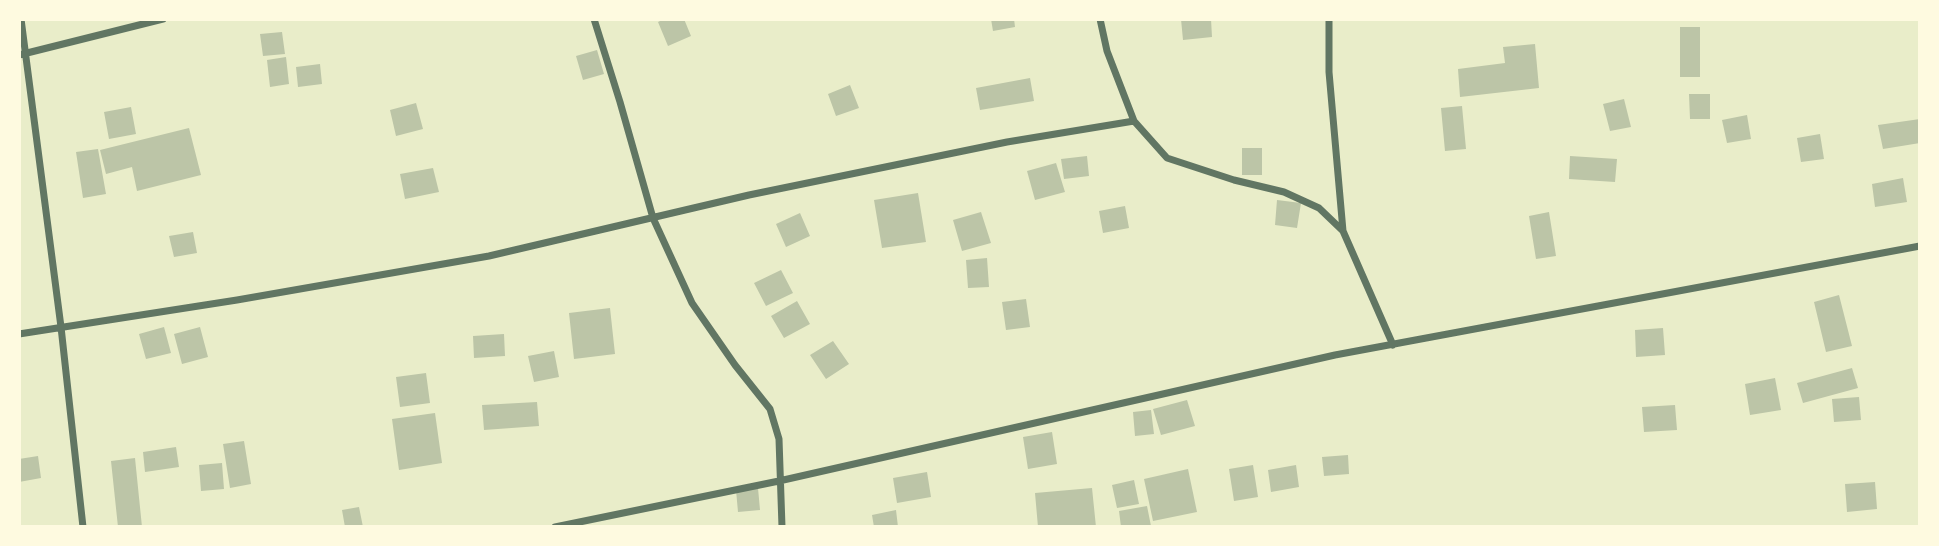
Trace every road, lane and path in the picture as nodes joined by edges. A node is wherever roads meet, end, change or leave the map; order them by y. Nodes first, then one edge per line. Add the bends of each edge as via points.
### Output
1 (21, 19) edge
2 (163, 19) edge
3 (594, 19) edge
4 (1100, 19) edge
5 (1329, 19) edge
6 (22, 55) edge
7 (1134, 121) junction
8 (653, 218) junction
9 (1343, 231) junction
10 (1920, 246) edge
11 (61, 327) junction
12 (19, 334) edge
13 (1393, 345) junction
14 (779, 481) junction
15 (83, 527) edge
16 (555, 527) edge
17 (782, 527) edge

1 - 6 street
2 - 6 street
3 - 8 street
4 - 7 street
5 - 9 street
6 - 11 street
7 - 8 street via 1007,142
7 - 9 street via 1167,158 1284,192 1319,208
8 - 11 street via 489,256
8 - 14 street via 692,303 770,409 779,439
9 - 13 street
10 - 13 street
11 - 12 street
11 - 15 street
13 - 14 street
14 - 16 street
14 - 17 street

